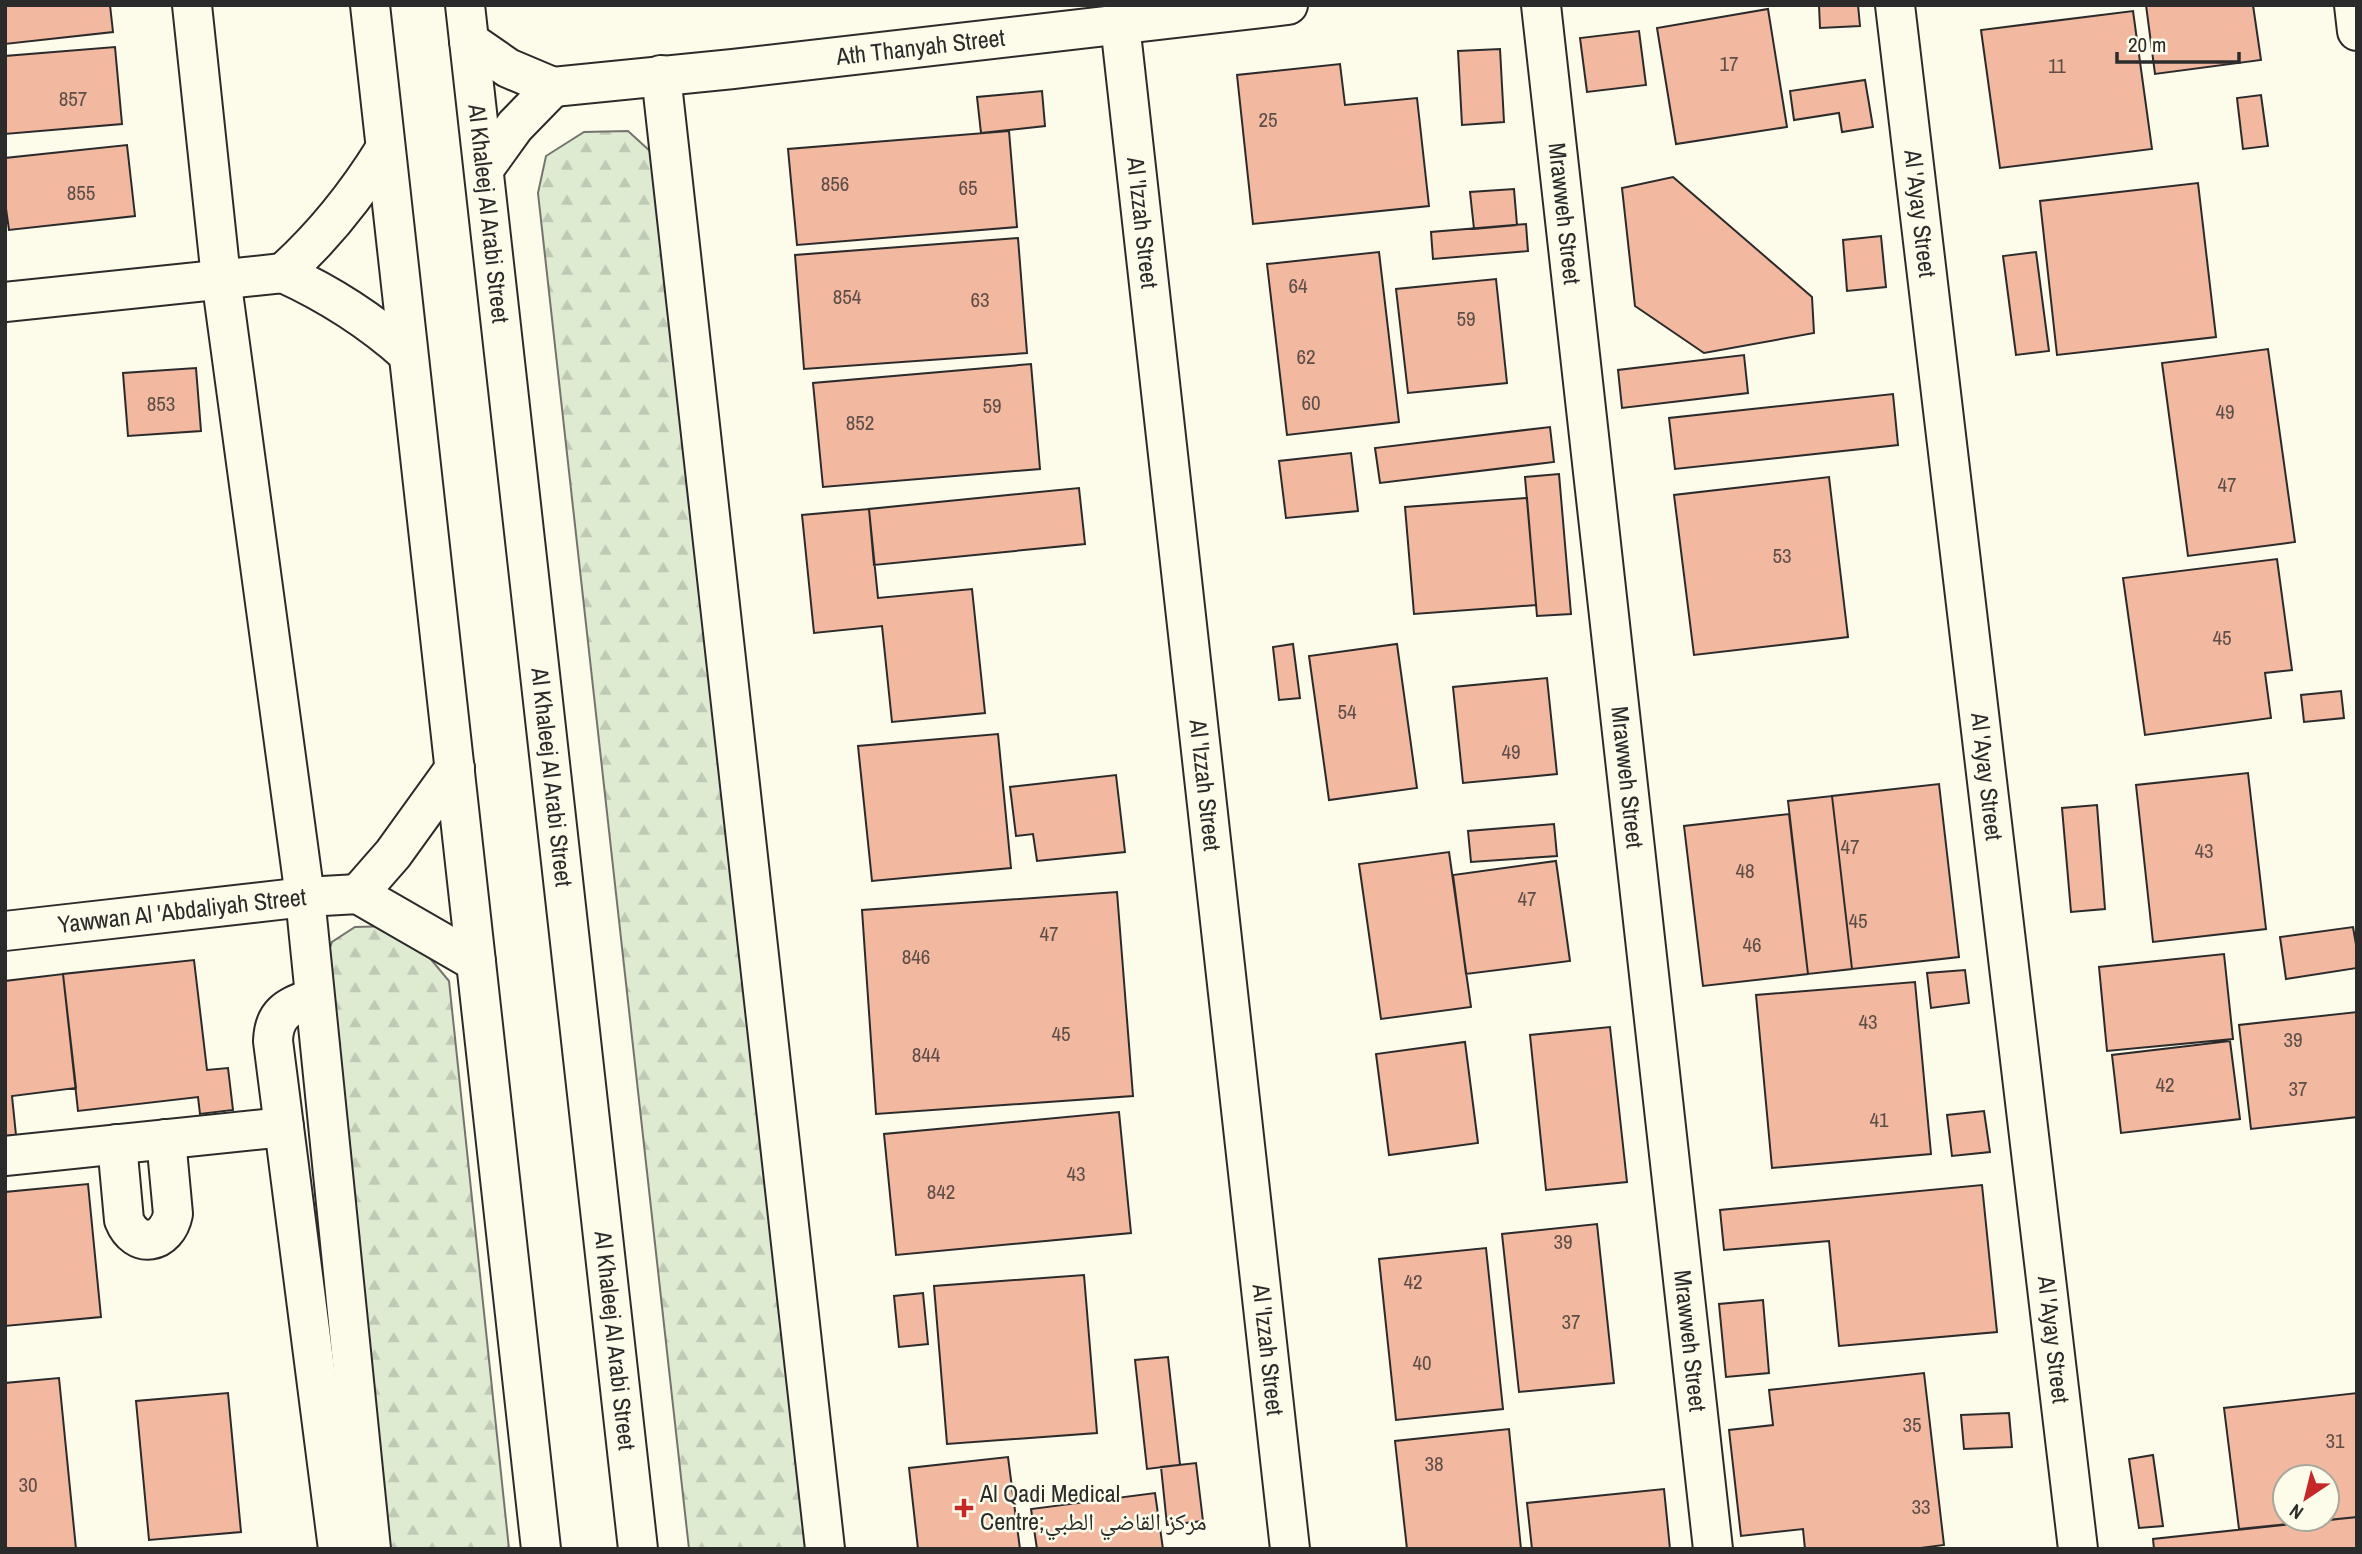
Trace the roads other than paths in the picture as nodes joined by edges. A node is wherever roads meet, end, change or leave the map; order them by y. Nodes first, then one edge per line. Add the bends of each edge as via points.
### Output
1 (192, 5) edge
2 (370, 5) edge
3 (1288, 5) edge
4 (1541, 5) edge
5 (1895, 5) edge
6 (2354, 5) edge
7 (467, 23) edge
8 (1120, 24) junction
9 (2357, 31) edge
10 (661, 75) junction
11 (553, 87) junction
12 (385, 149) junction
13 (484, 169) junction
14 (283, 273) junction
15 (221, 278) junction
16 (5, 302) edge
17 (408, 354) junction
18 (455, 768) junction
19 (358, 894) junction
20 (304, 897) junction
21 (5, 931) edge
22 (477, 962) junction
23 (314, 998) junction
24 (284, 1127) junction
25 (166, 1139) junction
26 (117, 1144) junction
27 (5, 1156) edge
28 (338, 1549) edge
29 (371, 1549) edge
30 (541, 1549) edge
31 (638, 1549) edge
32 (825, 1549) edge
33 (1290, 1549) edge
34 (1713, 1549) edge
35 (2078, 1549) edge

1 - 15 main road
2 - 12 main road
3 - 8 main road, Ath Thanyah Street
4 - 34 main road, Mrawweh Street
5 - 35 main road, Al 'Ayay Street
6 - 9 main road
7 - 11 main road, Ath Thanyah Street via 508,68
7 - 13 main road, Al Khaleej Al Arabi Street
8 - 10 main road, Ath Thanyah Street
8 - 33 main road, Al 'Izzah Street
10 - 11 main road, Ath Thanyah Street
10 - 32 main road
11 - 13 main road via 515,126
12 - 14 main road via 340,215
12 - 17 main road
13 - 31 main road, Al Khaleej Al Arabi Street
14 - 15 main road
14 - 17 main road via 349,307
15 - 16 main road
15 - 20 main road
17 - 18 main road
18 - 19 main road
18 - 22 main road
19 - 20 main road, Yawwan Al 'Abdaliyah Street
19 - 22 main road
20 - 21 main road, Yawwan Al 'Abdaliyah Street
20 - 23 main road
22 - 30 main road
23 - 24 main road via 290,1008 273,1028
23 - 29 main road
24 - 25 main road
24 - 28 main road
25 - 26 main road
25 - 26 main road via 171,1224 166,1233 146,1240 128,1230 124,1220
26 - 27 main road

